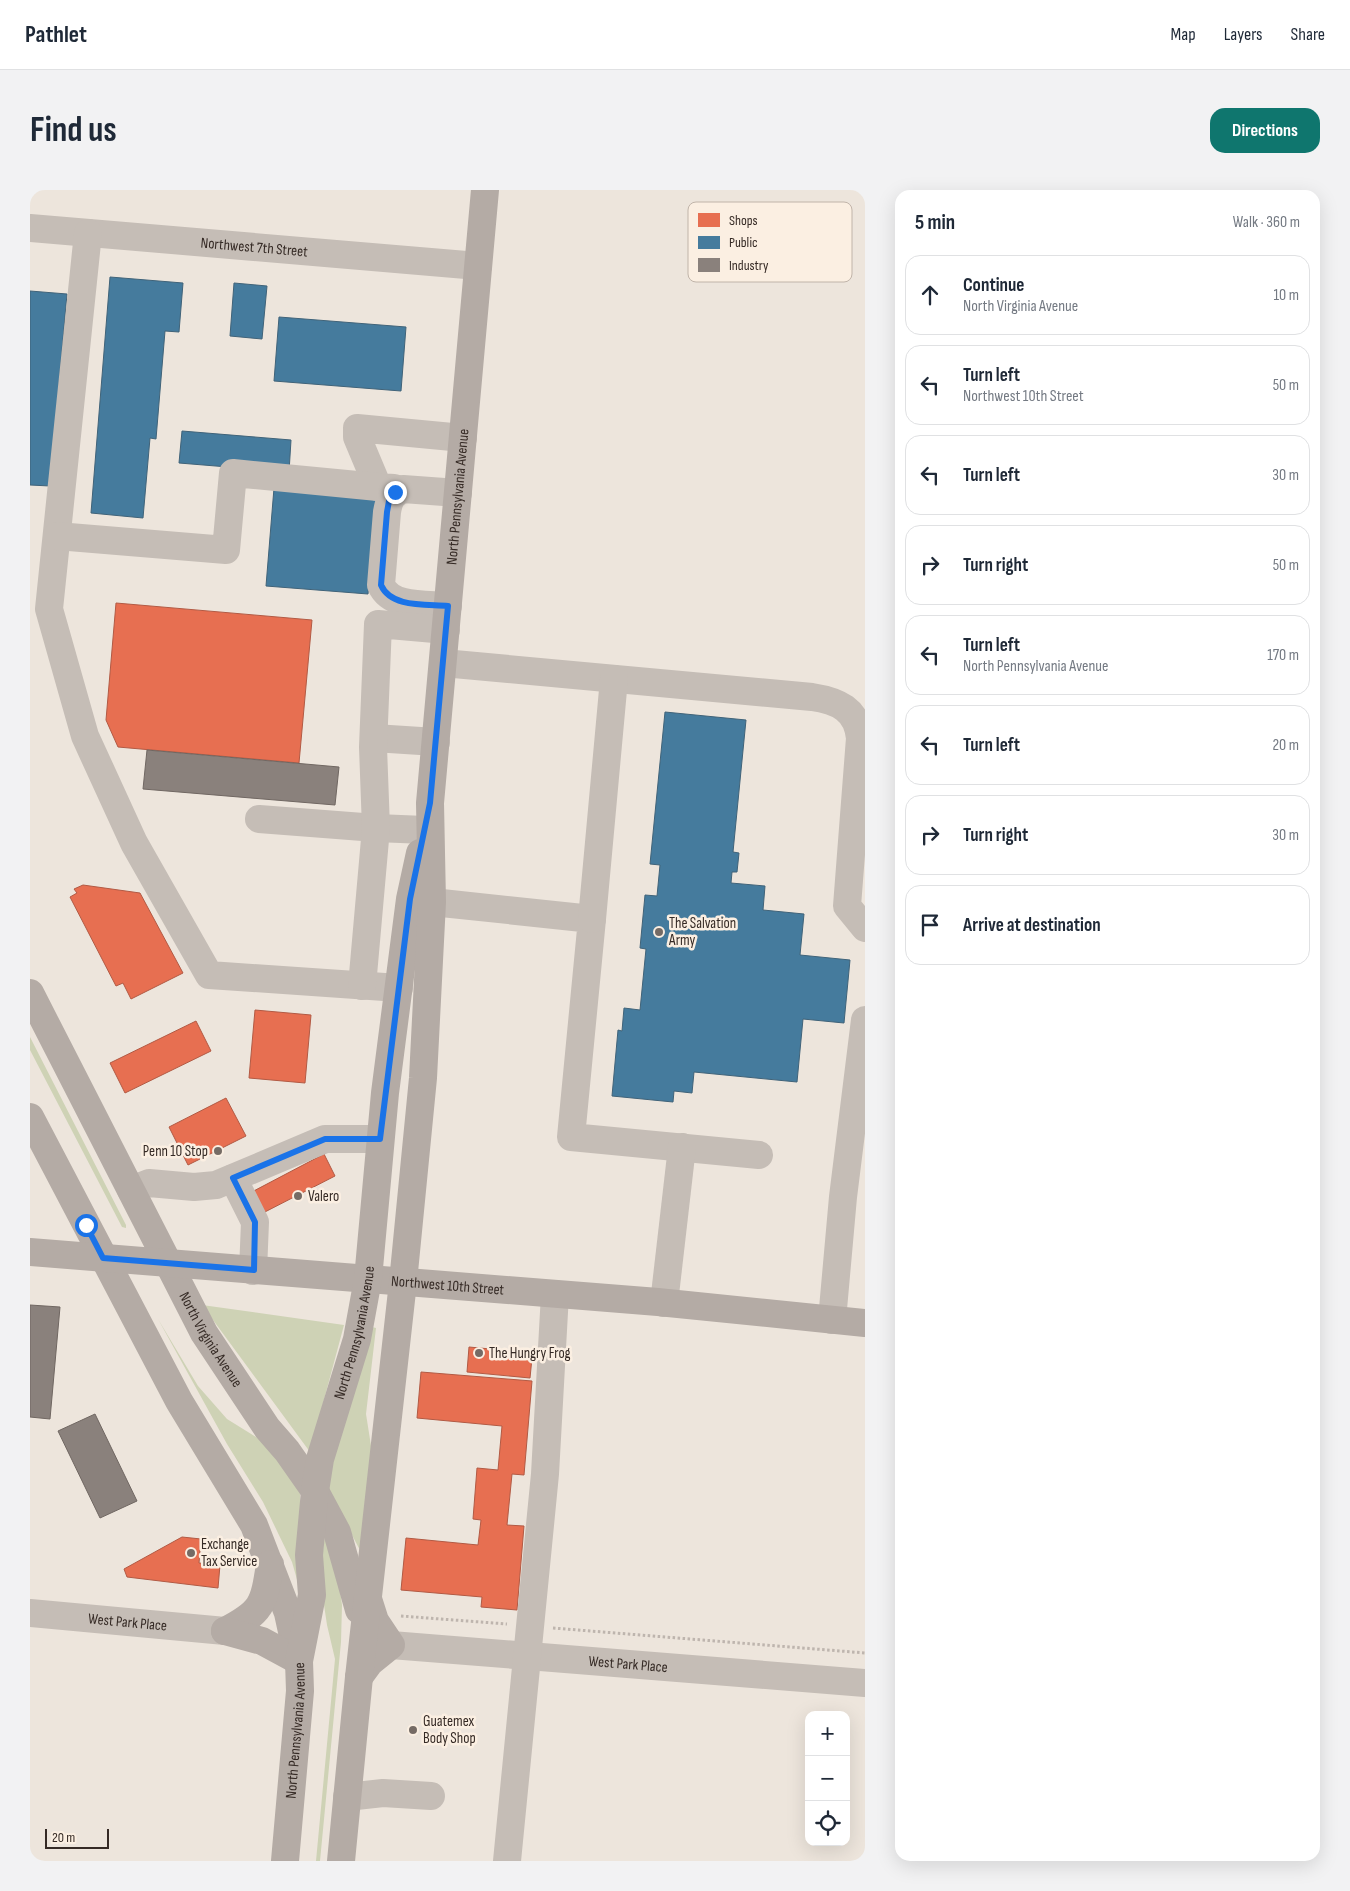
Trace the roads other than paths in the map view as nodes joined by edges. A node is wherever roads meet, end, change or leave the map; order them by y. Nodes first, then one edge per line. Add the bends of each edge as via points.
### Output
1 (485, 190) edge
2 (30, 228) edge
3 (88, 233) junction
4 (478, 266) junction
5 (463, 438) junction
6 (391, 488) junction
7 (458, 493) junction
8 (57, 536) junction
9 (447, 618) junction
10 (443, 663) junction
11 (614, 679) junction
12 (374, 738) junction
13 (436, 742) junction
14 (430, 803) junction
15 (259, 819) dead end
16 (376, 828) junction
17 (425, 830) junction
18 (432, 902) junction
19 (592, 920) junction
20 (865, 928) edge
21 (362, 986) junction
22 (398, 988) junction
23 (30, 993) edge
24 (865, 1020) edge
25 (30, 1118) edge
26 (380, 1139) junction
27 (682, 1147) junction
28 (759, 1155) dead end
29 (233, 1178) junction
30 (130, 1190) junction
31 (30, 1252) edge
32 (103, 1258) junction
33 (167, 1264) junction
34 (254, 1270) junction
35 (368, 1280) junction
36 (403, 1282) junction
37 (555, 1294) junction
38 (664, 1303) junction
39 (832, 1320) junction
40 (865, 1323) edge
41 (315, 1491) junction
42 (270, 1564) junction
43 (368, 1613) junction
44 (30, 1614) edge
45 (225, 1631) junction
46 (391, 1645) junction
47 (527, 1655) junction
48 (299, 1661) junction
49 (358, 1678) junction
50 (865, 1683) edge
51 (431, 1796) dead end
52 (347, 1797) junction
53 (285, 1861) edge
54 (341, 1861) edge
55 (507, 1861) edge

1 - 4 main road, North Pennsylvania Avenue
2 - 3 street, Northwest 7th Street
3 - 4 street, Northwest 7th Street
3 - 8 street
4 - 5 main road, North Pennsylvania Avenue
5 - 6 street via 357,428 357,437
5 - 7 main road, North Pennsylvania Avenue
6 - 7 street
6 - 8 street via 233,473 226,550
6 - 9 street via 395,492 389,501 381,585 392,599
7 - 9 main road, North Pennsylvania Avenue
8 - 21 street via 49,609 85,736 134,843 209,975
9 - 10 main road, North Pennsylvania Avenue
9 - 12 street via 378,624
10 - 11 street
10 - 13 main road, North Pennsylvania Avenue
11 - 19 street
11 - 20 street via 821,698 841,704 852,713 860,738 847,906
12 - 13 street
12 - 16 street
13 - 14 main road, North Pennsylvania Avenue
14 - 17 main road, North Pennsylvania Avenue
14 - 18 main road, North Pennsylvania Avenue
15 - 16 street
16 - 17 street
16 - 21 street
17 - 22 main road, North Pennsylvania Avenue via 410,899
18 - 19 street
18 - 36 main road, North Pennsylvania Avenue via 423,1078
19 - 27 street via 571,1137
21 - 22 street
22 - 26 main road, North Pennsylvania Avenue
23 - 30 main road, North Virginia Avenue
24 - 39 street via 843,1197
25 - 32 main road
26 - 29 street via 325,1139
26 - 35 main road, North Pennsylvania Avenue
27 - 28 street
27 - 38 street
29 - 30 street via 216,1185 194,1187 149,1183
29 - 34 street via 255,1222
30 - 33 main road, North Virginia Avenue
31 - 32 main road, Northwest 10th Street
32 - 33 main road, Northwest 10th Street
32 - 42 main road via 179,1401 254,1525
33 - 34 main road, Northwest 10th Street
33 - 41 main road, North Virginia Avenue via 204,1333
34 - 35 main road, Northwest 10th Street
35 - 36 main road, Northwest 10th Street
35 - 41 main road, North Pennsylvania Avenue via 357,1339 320,1459
36 - 37 main road, Northwest 10th Street
36 - 43 main road, North Pennsylvania Avenue
37 - 38 main road, Northwest 10th Street
37 - 47 street via 545,1474
38 - 39 main road, Northwest 10th Street
39 - 40 main road, Northwest 10th Street
41 - 43 main road, North Virginia Avenue via 337,1532
41 - 48 main road, North Pennsylvania Avenue via 309,1555 312,1595
42 - 45 main road via 263,1603 246,1620
42 - 48 main road via 288,1613
43 - 46 main road
43 - 49 main road, North Pennsylvania Avenue
44 - 45 street, West Park Place
45 - 48 main road via 262,1641
46 - 47 street, West Park Place
46 - 49 main road via 370,1662
47 - 50 street, West Park Place
47 - 55 street
48 - 53 main road, North Pennsylvania Avenue via 300,1691
49 - 52 main road, North Pennsylvania Avenue
51 - 52 street via 383,1793
52 - 54 main road, North Pennsylvania Avenue

